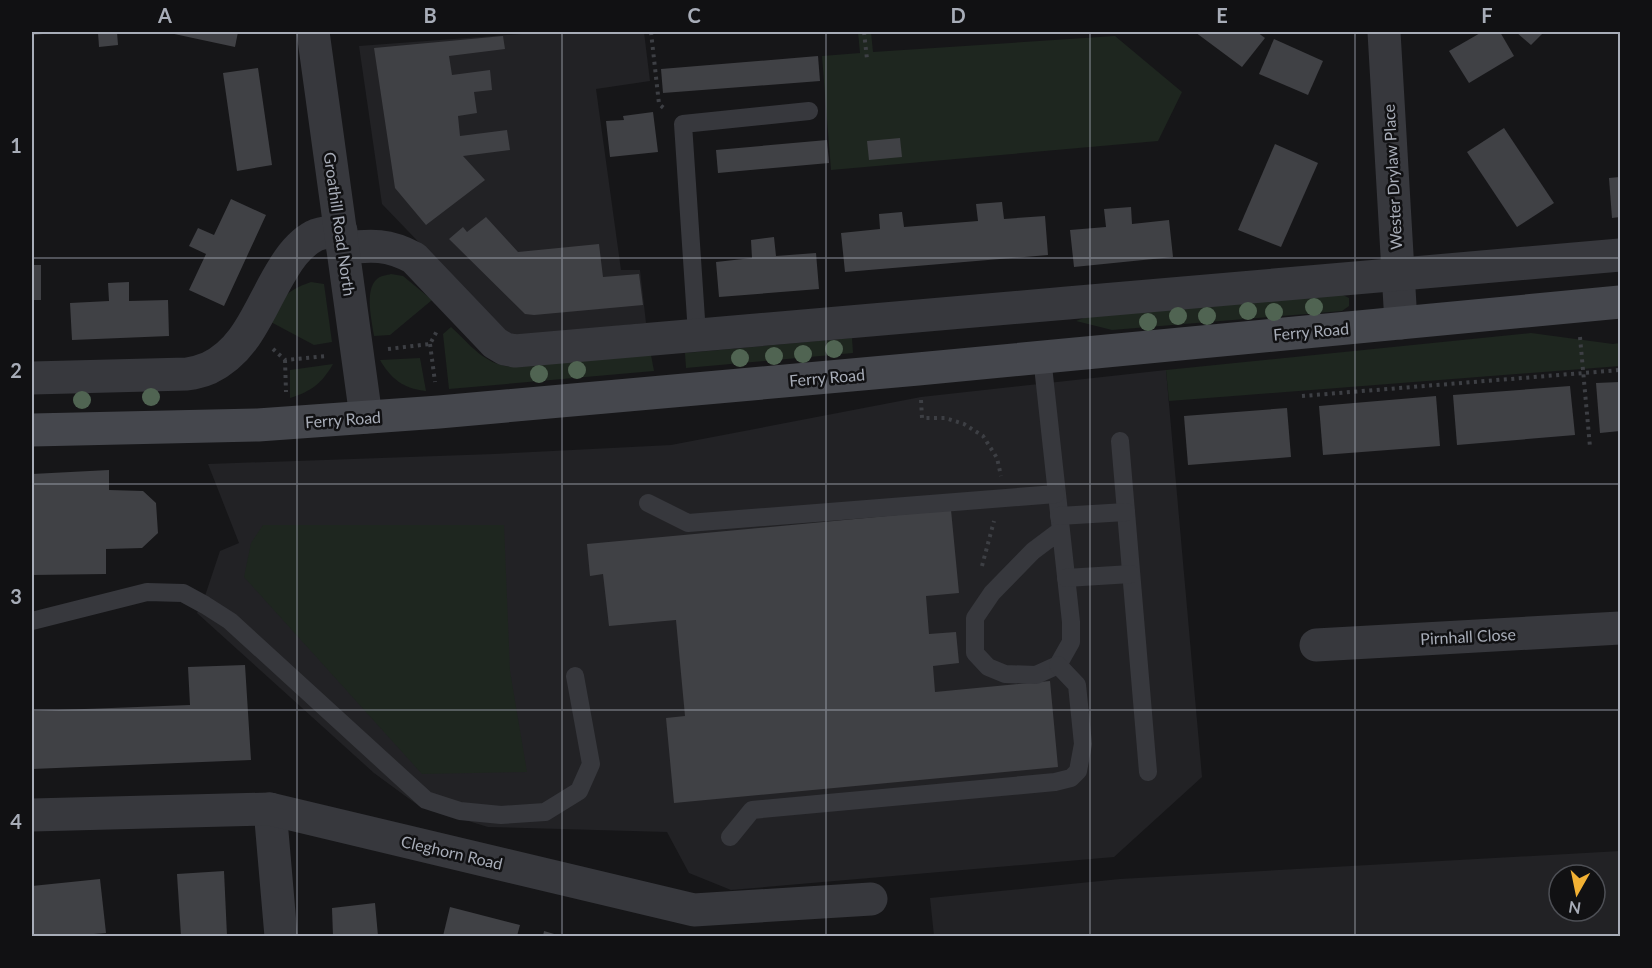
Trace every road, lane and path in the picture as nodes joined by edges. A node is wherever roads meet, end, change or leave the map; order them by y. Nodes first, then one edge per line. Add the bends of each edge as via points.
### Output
1 (313, 32) edge
2 (651, 32) edge
3 (864, 32) edge
4 (1384, 32) edge
5 (867, 59) dead end
6 (809, 111) dead end
7 (683, 124) junction
8 (342, 239) junction
9 (1620, 255) edge
10 (1398, 276) junction
11 (1620, 302) edge
12 (1577, 306) junction
13 (1401, 323) junction
14 (697, 334) junction
15 (1042, 357) junction
16 (1620, 370) edge
17 (1584, 373) junction
18 (32, 378) edge
19 (1302, 396) dead end
20 (366, 417) junction
21 (32, 430) edge
22 (1120, 441) dead end
23 (1590, 447) dead end
24 (1056, 494) junction
25 (648, 503) dead end
26 (1126, 512) junction
27 (1060, 523) junction
28 (1131, 574) junction
29 (1066, 578) junction
30 (32, 621) edge
31 (1620, 628) edge
32 (1316, 645) dead end
33 (1058, 664) junction
34 (575, 676) dead end
35 (1148, 772) dead end
36 (270, 809) junction
37 (32, 815) edge
38 (730, 837) dead end
39 (871, 899) dead end
40 (281, 936) edge

1 - 8 street, Groathill Road North
2 - 7 path via 659,104
3 - 5 path
4 - 10 street, Wester Drylaw Place
6 - 7 lane
7 - 14 lane
8 - 14 street via 398,250 414,258 505,349
8 - 18 street via 316,234 308,240 290,258 238,347 207,369 187,374
8 - 20 street, Groathill Road North
9 - 10 street
10 - 13 street, Wester Drylaw Place
10 - 14 street
11 - 12 main road, Ferry Road
12 - 13 main road, Ferry Road
12 - 17 path
13 - 15 main road, Ferry Road
15 - 20 main road, Ferry Road
15 - 24 lane
16 - 17 path
17 - 19 path
17 - 23 path
20 - 21 main road, Ferry Road via 258,425
22 - 26 lane
24 - 25 lane via 688,523
24 - 27 lane
26 - 27 lane
26 - 28 lane
27 - 29 lane
27 - 33 lane via 993,593 975,618 975,653 988,667 1005,674 1036,675
28 - 29 lane
28 - 35 lane
29 - 33 lane via 1071,642
30 - 34 lane via 147,592 183,593 230,621 426,800 460,811 501,815 545,812 579,791 591,764
31 - 32 street, Pirnhall Close
33 - 38 lane via 1077,685 1083,744 1078,771 1071,778 752,810
36 - 37 street, Cleghorn Road
36 - 39 street, Cleghorn Road via 694,910
36 - 40 street

